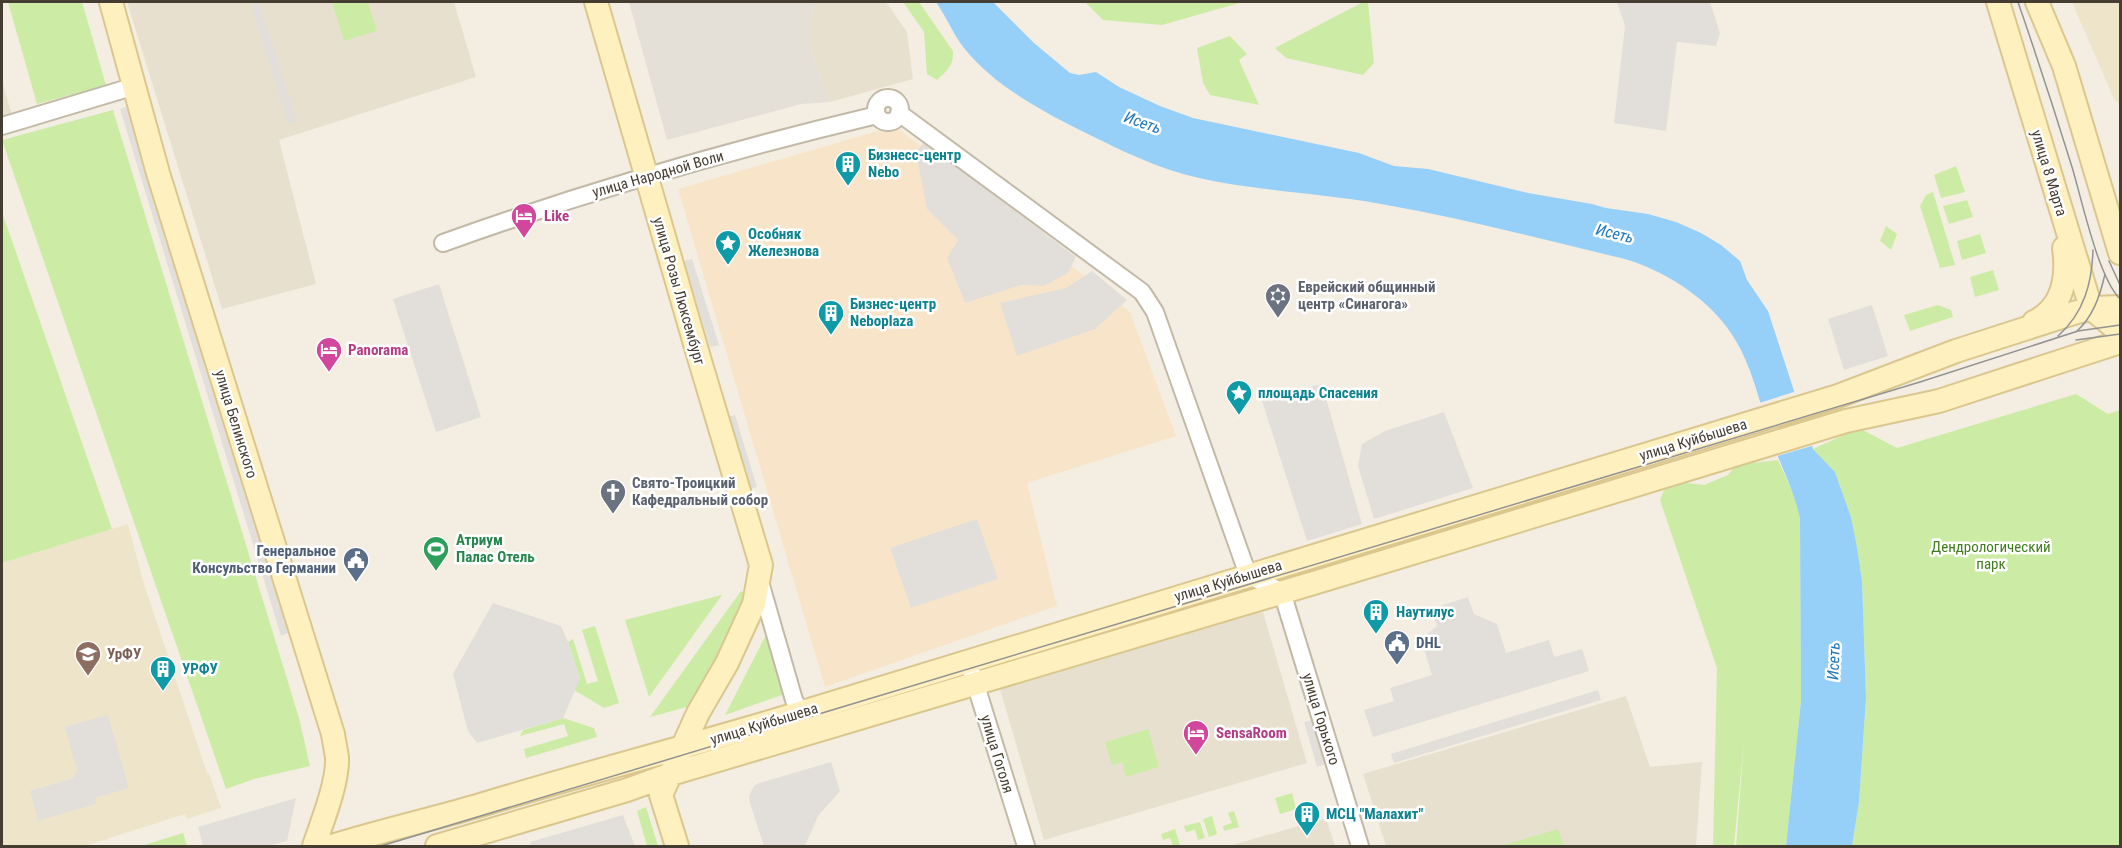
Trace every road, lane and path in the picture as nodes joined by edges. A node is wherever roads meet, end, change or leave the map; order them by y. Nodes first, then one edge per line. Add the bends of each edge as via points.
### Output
1 (111, 2) edge
2 (596, 2) edge
3 (1998, 2) edge
4 (2037, 2) edge
5 (135, 86) junction
6 (2, 126) edge
7 (646, 176) junction
8 (2057, 197) junction
9 (443, 243) dead end
10 (2121, 253) edge
11 (2121, 307) edge
12 (2092, 309) junction
13 (2121, 332) edge
14 (1989, 340) junction
15 (2121, 342) edge
16 (2121, 355) edge
17 (2000, 380) junction
18 (1667, 448) junction
19 (1675, 474) junction
20 (1248, 575) junction
21 (759, 581) junction
22 (1282, 592) junction
23 (968, 661) junction
24 (975, 684) junction
25 (801, 713) junction
26 (683, 748) junction
27 (626, 765) junction
28 (661, 784) junction
29 (314, 846) edge
30 (332, 846) edge
31 (437, 846) edge
32 (677, 846) edge
33 (1026, 846) edge
34 (1360, 846) edge

1 - 5 main road, улица Белинского
2 - 7 main road, улица Розы Люксембург
3 - 8 main road, улица 8 Марта
4 - 10 main road via 2064,66
5 - 6 street
5 - 29 main road, улица Белинского via 158,173 333,734 335,775
7 - 9 street, улица Народной Воли
7 - 20 street, улица Народной Воли via 877,115 890,122 899,113 1142,292 1155,312
7 - 21 main road, улица Розы Люксембург via 761,564
8 - 12 main road, улица 8 Марта
8 - 14 main road via 2055,216 2067,268 2064,289 2053,307 2037,321
11 - 12 main road, улица Куйбышева
12 - 13 main road
12 - 14 main road, улица Куйбышева
14 - 18 main road, улица Куйбышева via 1838,396
15 - 17 main road, улица Куйбышева
16 - 17 main road via 2034,380
17 - 19 main road, улица Куйбышева via 1939,401 1846,421
18 - 19 main road
18 - 20 main road, улица Куйбышева
19 - 22 main road, улица Куйбышева
20 - 22 street
20 - 23 main road, улица Куйбышева
21 - 25 street, улица Розы Люксембург
21 - 26 main road, улица Розы Люксембург via 754,604 732,653
22 - 24 main road, улица Куйбышева
22 - 34 street, улица Горького
23 - 24 street, улица Гоголя
23 - 25 main road, улица Куйбышева
24 - 28 main road, улица Куйбышева
24 - 33 street, улица Гоголя
25 - 26 main road, улица Куйбышева
26 - 27 main road, улица Куйбышева
26 - 28 main road, улица Розы Люксембург
27 - 28 main road
27 - 30 main road, улица Куйбышева
28 - 31 main road, улица Куйбышева
28 - 32 main road

